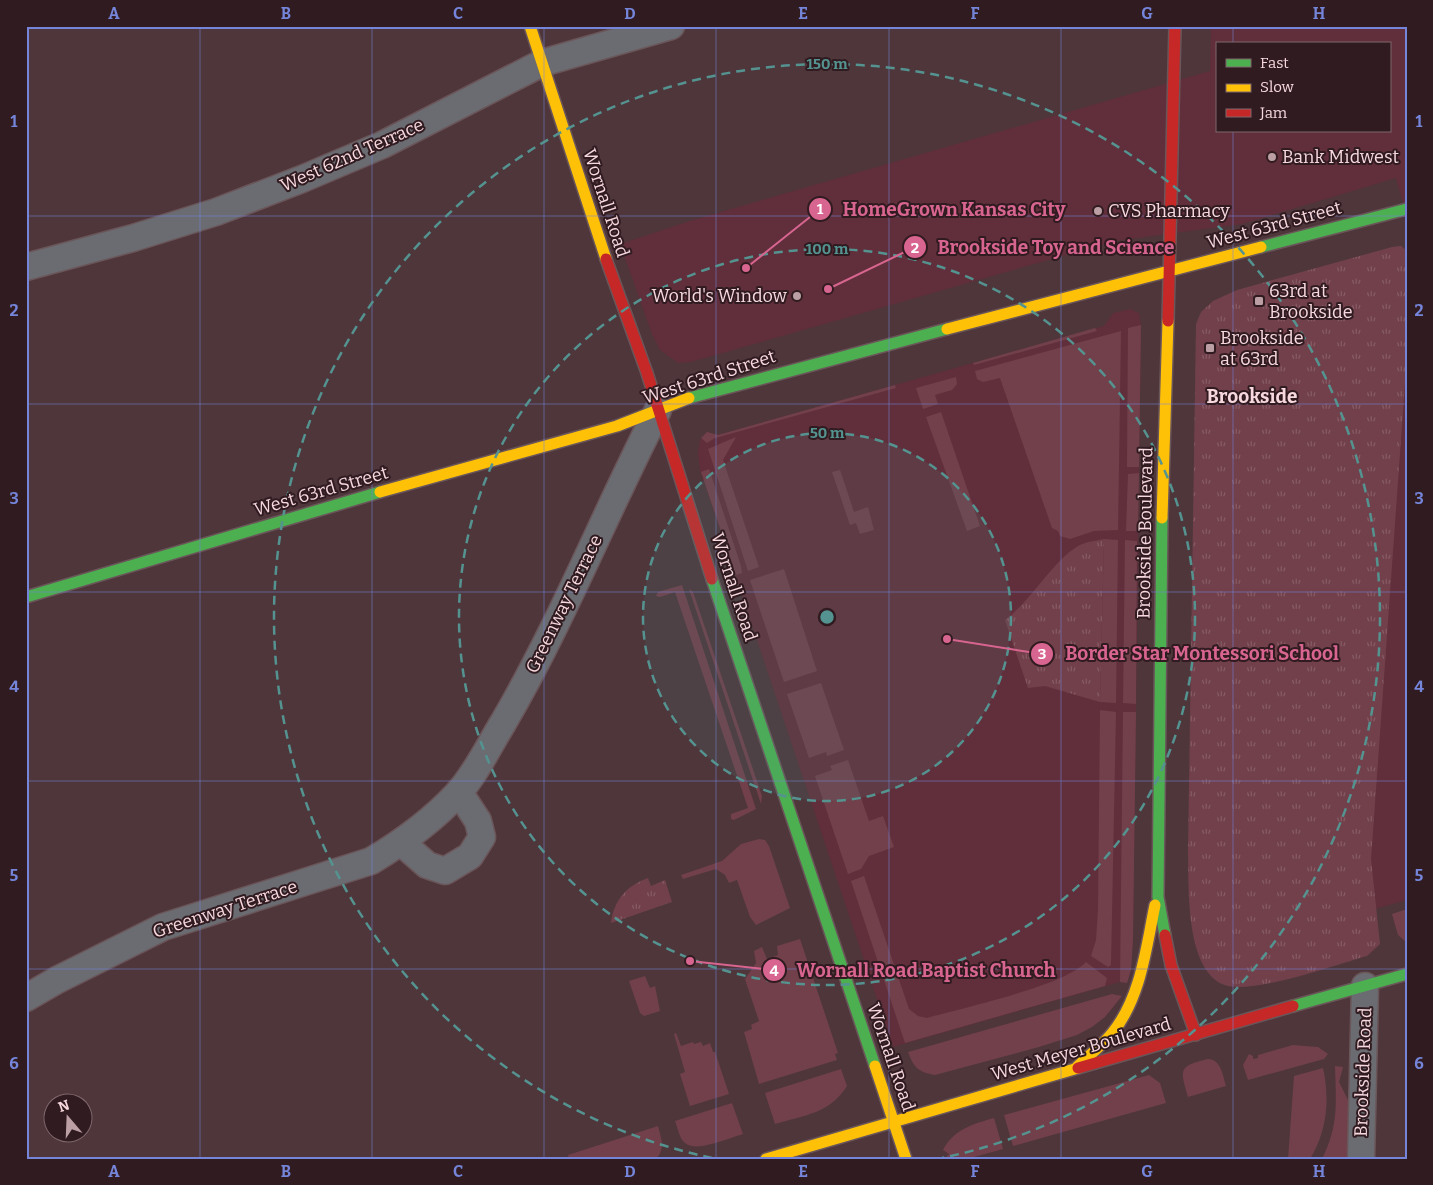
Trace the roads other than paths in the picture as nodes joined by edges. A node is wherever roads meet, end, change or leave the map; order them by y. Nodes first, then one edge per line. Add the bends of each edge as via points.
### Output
1 (530, 26) edge
2 (671, 26) edge
3 (1175, 26) edge
4 (542, 63) junction
5 (1407, 209) edge
6 (26, 267) edge
7 (1169, 270) junction
8 (658, 410) junction
9 (26, 597) edge
10 (459, 792) junction
11 (402, 843) junction
12 (1158, 897) junction
13 (1407, 974) edge
14 (1365, 986) junction
15 (26, 998) edge
16 (1196, 1034) junction
17 (1076, 1068) junction
18 (894, 1120) junction
19 (766, 1159) edge
20 (906, 1159) edge
21 (1361, 1159) edge

1 - 4 main road, Wornall Road
2 - 4 street, West 62nd Terrace
3 - 7 main road, Brookside Boulevard
4 - 6 street, West 62nd Terrace via 382,145 302,180 216,212
4 - 8 main road, Wornall Road
5 - 7 main road, West 63rd Street
7 - 8 main road, West 63rd Street via 719,389
7 - 12 main road, Brookside Boulevard via 1162,458
8 - 9 main road, West 63rd Street via 617,426 295,516
8 - 10 street, Greenway Terrace via 516,701
8 - 18 main road, Wornall Road
10 - 11 street, Greenway Terrace
10 - 11 street via 478,822 482,837 470,856 445,871 427,865
11 - 15 street, Greenway Terrace via 371,861 341,872 163,927
12 - 16 main road, Brookside Boulevard via 1171,965
12 - 17 main road via 1138,983 1128,1006 1113,1031
13 - 14 main road, West Meyer Boulevard
14 - 16 main road, West Meyer Boulevard
14 - 21 street, Brookside Road
16 - 17 main road, West Meyer Boulevard
17 - 18 main road, West Meyer Boulevard
18 - 19 main road, West Meyer Boulevard
18 - 20 main road, Wornall Road

